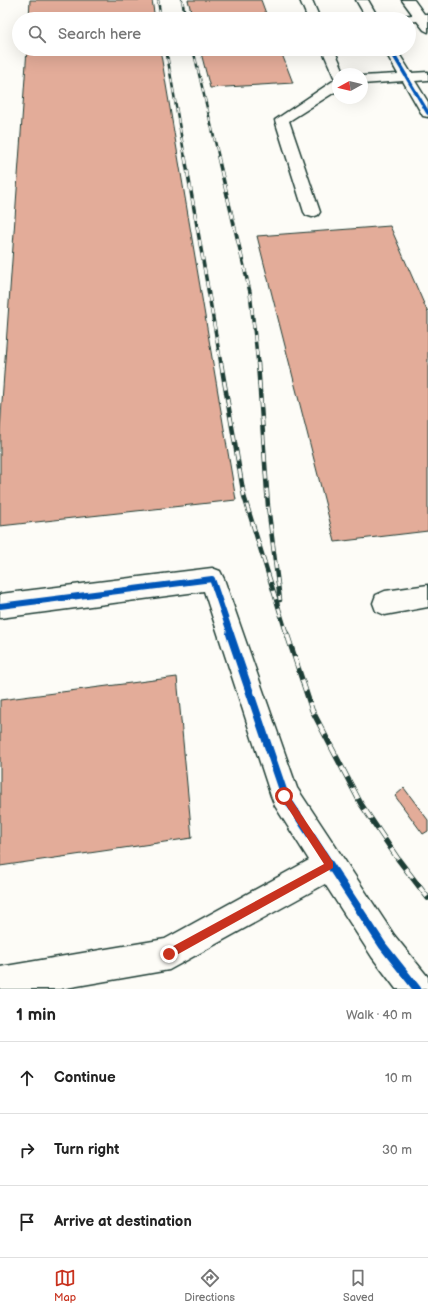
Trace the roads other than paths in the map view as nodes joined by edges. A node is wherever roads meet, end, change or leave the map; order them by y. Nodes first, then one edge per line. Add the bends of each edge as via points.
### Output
1 (306, 0) edge
2 (362, 0) edge
3 (408, 0) edge
4 (311, 12) edge
5 (369, 12) edge
6 (424, 17) edge
7 (428, 28) edge
8 (331, 56) edge
9 (394, 56) edge
10 (336, 68) edge
11 (428, 76) edge
12 (407, 77) junction
13 (368, 80) edge
14 (332, 88) edge
15 (428, 113) edge
16 (312, 212) dead end
17 (428, 596) edge
18 (385, 603) dead end
19 (0, 606) edge
20 (330, 865) junction
21 (0, 983) edge
22 (416, 989) edge

1 - 4 street
2 - 5 street
3 - 6 street
6 - 7 street
8 - 10 street
9 - 12 street
11 - 12 street
12 - 13 street
12 - 15 street
14 - 16 street via 282,120
17 - 18 street
19 - 20 street via 212,579 284,796
20 - 21 street via 169,954
20 - 22 street via 383,946

